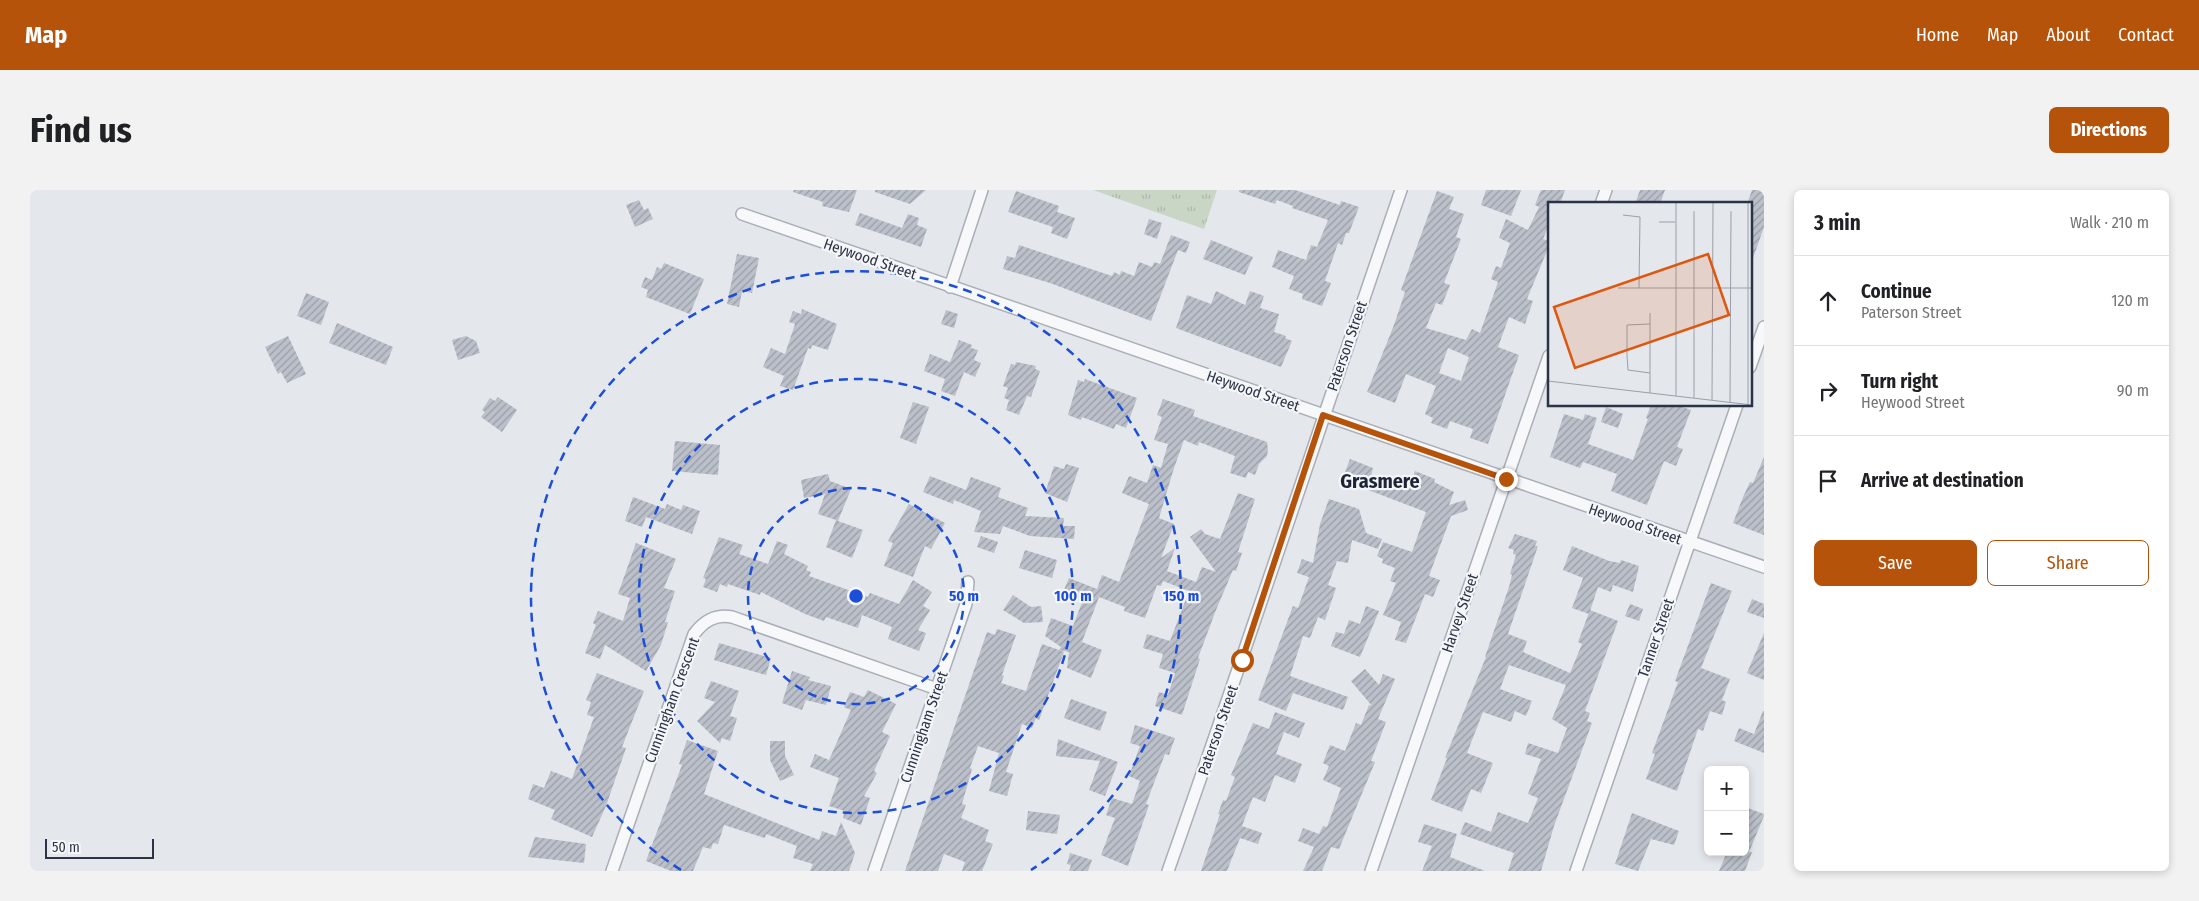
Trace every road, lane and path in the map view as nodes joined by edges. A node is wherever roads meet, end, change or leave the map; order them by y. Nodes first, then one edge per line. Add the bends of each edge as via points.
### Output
1 (982, 190) edge
2 (1401, 190) edge
3 (1606, 190) edge
4 (1602, 202) edge
5 (742, 214) dead end
6 (950, 286) junction
7 (1764, 327) edge
8 (1548, 359) edge
9 (1752, 361) edge
10 (1737, 406) edge
11 (1323, 415) junction
12 (1506, 479) junction
13 (1689, 542) junction
14 (1764, 568) edge
15 (968, 582) dead end
16 (937, 689) junction
17 (612, 871) edge
18 (874, 871) edge
19 (1168, 871) edge
20 (1371, 871) edge
21 (1576, 871) edge

1 - 6 street
2 - 11 street, Paterson Street
3 - 4 street
5 - 6 street, Heywood Street
6 - 11 street, Heywood Street
7 - 9 street
8 - 12 street, Harvey Street
10 - 13 street, Tanner Street
11 - 12 street, Heywood Street
11 - 19 street, Paterson Street
12 - 13 street, Heywood Street
12 - 20 street, Harvey Street
13 - 14 street, Heywood Street
13 - 21 street, Tanner Street
15 - 16 street, Cunningham Street via 966,604
16 - 17 street, Cunningham Crescent via 732,617 712,618 694,634
16 - 18 street, Cunningham Street

